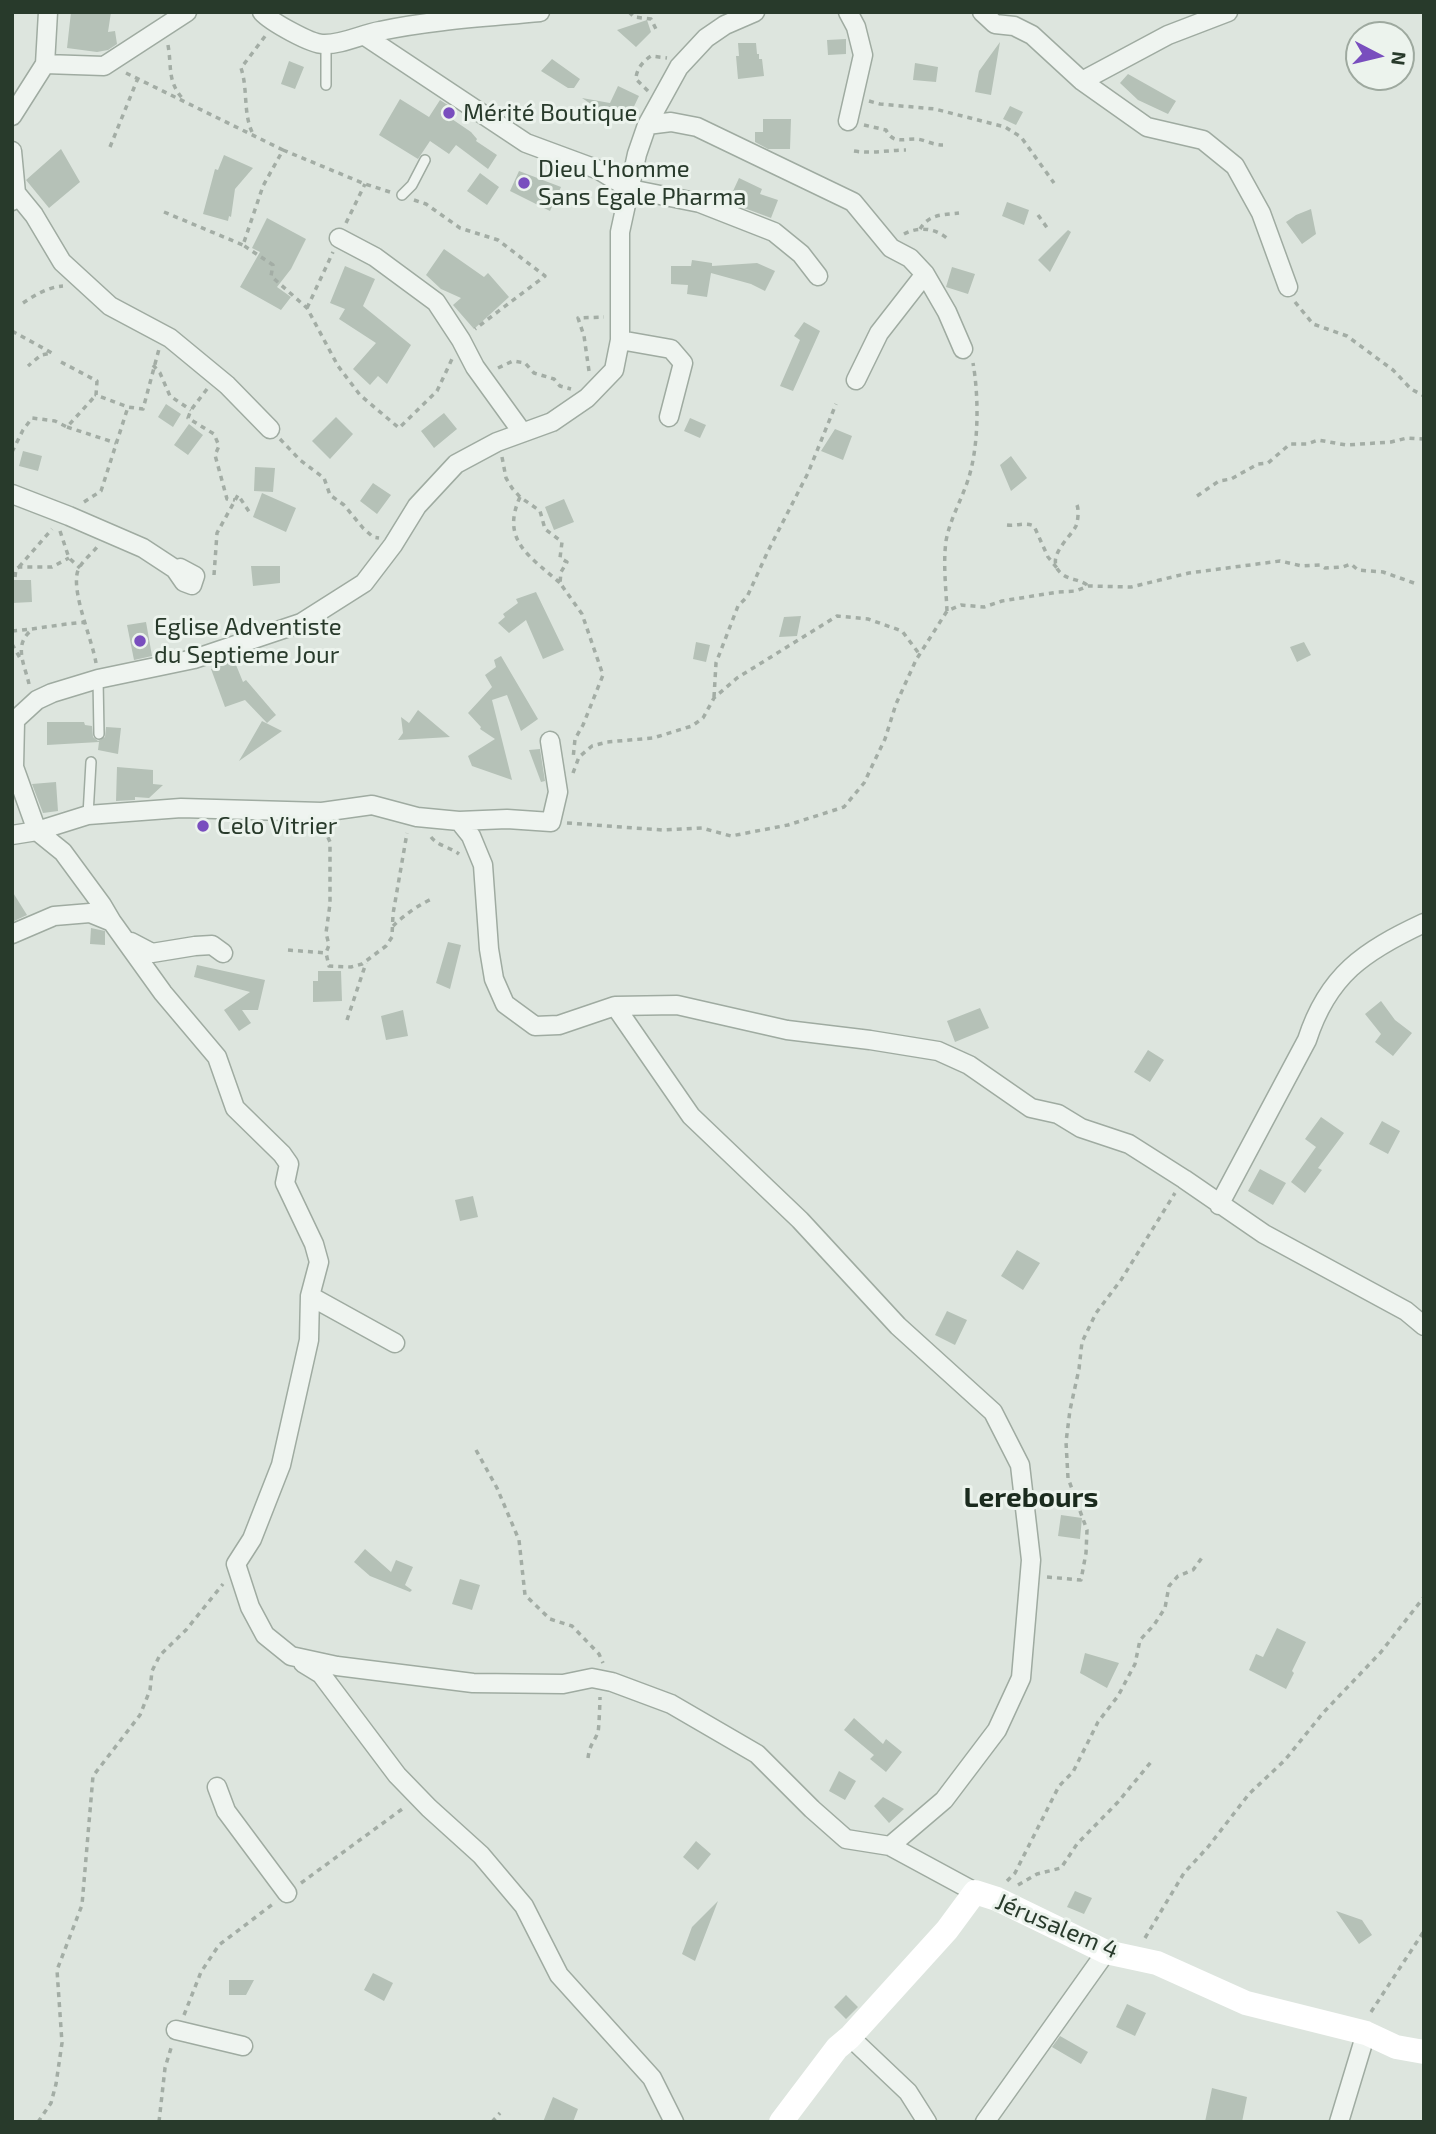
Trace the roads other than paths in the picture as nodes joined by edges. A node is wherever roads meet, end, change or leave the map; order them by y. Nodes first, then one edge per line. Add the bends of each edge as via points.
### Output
1 (48, 12) edge
2 (187, 12) edge
3 (262, 12) edge
4 (540, 12) edge
5 (755, 12) edge
6 (848, 12) edge
7 (982, 12) edge
8 (1228, 12) edge
9 (365, 36) junction
10 (326, 43) junction
11 (45, 64) junction
12 (1082, 81) junction
13 (326, 85) dead end
14 (12, 116) edge
15 (848, 121) dead end
16 (647, 125) junction
17 (12, 151) edge
18 (425, 160) dead end
19 (630, 189) junction
20 (402, 195) dead end
21 (14, 197) edge
22 (339, 238) dead end
23 (925, 274) junction
24 (818, 276) dead end
25 (1288, 288) road end
26 (620, 340) junction
27 (962, 349) road end
28 (856, 380) dead end
29 (668, 417) dead end
30 (270, 429) road end
31 (522, 432) junction
32 (12, 495) edge
33 (187, 572) road end
34 (98, 679) junction
35 (13, 723) edge
36 (99, 734) dead end
37 (550, 741) dead end
38 (91, 762) dead end
39 (88, 815) junction
40 (459, 821) junction
41 (37, 831) junction
42 (12, 835) edge
43 (111, 922) junction
44 (1424, 923) edge
45 (12, 934) edge
46 (127, 940) junction
47 (223, 953) dead end
48 (615, 1006) junction
49 (1219, 1205) junction
50 (310, 1296) junction
51 (1424, 1326) edge
52 (395, 1343) dead end
53 (291, 1656) junction
54 (217, 1787) dead end
55 (890, 1846) junction
56 (287, 1893) road end
57 (987, 1896) junction
58 (1115, 1954) junction
59 (176, 2030) road end
60 (1363, 2032) junction
61 (850, 2037) junction
62 (243, 2046) dead end
63 (1424, 2052) edge
64 (674, 2122) edge
65 (781, 2122) edge
66 (927, 2122) edge
67 (985, 2122) edge
68 (1339, 2122) edge

1 - 11 street
2 - 11 street via 104,66
3 - 10 street via 278,25
4 - 9 street
5 - 16 street via 706,38 679,67
6 - 15 street via 863,55
7 - 12 street via 995,24 1032,34
8 - 12 street via 1168,35
9 - 10 street
9 - 19 street via 526,143 598,170
10 - 13 lane
11 - 14 street
12 - 25 street via 1147,127 1203,140 1235,166 1261,213
16 - 19 street
16 - 23 street via 671,122 697,127 853,202 891,248 910,258
17 - 21 street
18 - 20 lane
19 - 24 street via 699,203 774,232
19 - 26 street via 620,232
21 - 30 street via 34,215 62,262 110,306 170,338
22 - 31 street via 375,257 436,302
23 - 27 street
23 - 28 street via 879,333
26 - 29 street via 671,349 683,363
26 - 31 street via 614,370 552,422
31 - 34 street via 456,464 417,506 364,583 301,623 194,659
32 - 33 street via 142,548 192,584
34 - 35 street via 37,700
34 - 36 lane
35 - 41 street via 14,768
37 - 40 street via 558,789 551,822
38 - 39 lane
39 - 40 street via 181,808 322,812 372,805 410,816
39 - 41 street
40 - 48 street via 483,865 489,949 505,1004 536,1026 559,1025
41 - 42 street
41 - 43 street via 63,852
43 - 45 street via 90,913 54,916
43 - 46 street
44 - 49 street via 1384,942 1335,983
46 - 47 street via 152,953 212,945
46 - 50 street via 163,993 217,1057 235,1108 289,1164 285,1183 319,1262
48 - 49 street via 677,1004 787,1030 938,1052 969,1065 1031,1108 1058,1114 1081,1128 1129,1144
48 - 55 street via 691,1116 800,1220 898,1326 993,1412 1020,1465 1031,1560 1021,1678 997,1730 944,1800
49 - 51 street via 1406,1311
50 - 52 street
50 - 53 street via 309,1340 281,1465 253,1539 236,1564 265,1635
53 - 55 street via 473,1683 563,1684 592,1678 671,1704 757,1754 846,1839
53 - 64 street via 321,1674 397,1775 481,1855 524,1906 559,1975 652,2078
54 - 56 street via 226,1811
55 - 57 street
57 - 58 street, Jérusalem 4
57 - 61 street, Jérusalem 4 via 947,1930
58 - 60 street, Jérusalem 4 via 1157,1963 1245,2003
58 - 67 street
59 - 62 street
60 - 63 street, Jérusalem 4 via 1396,2047
60 - 68 street
61 - 65 street, Jérusalem 4
61 - 66 street via 908,2092

